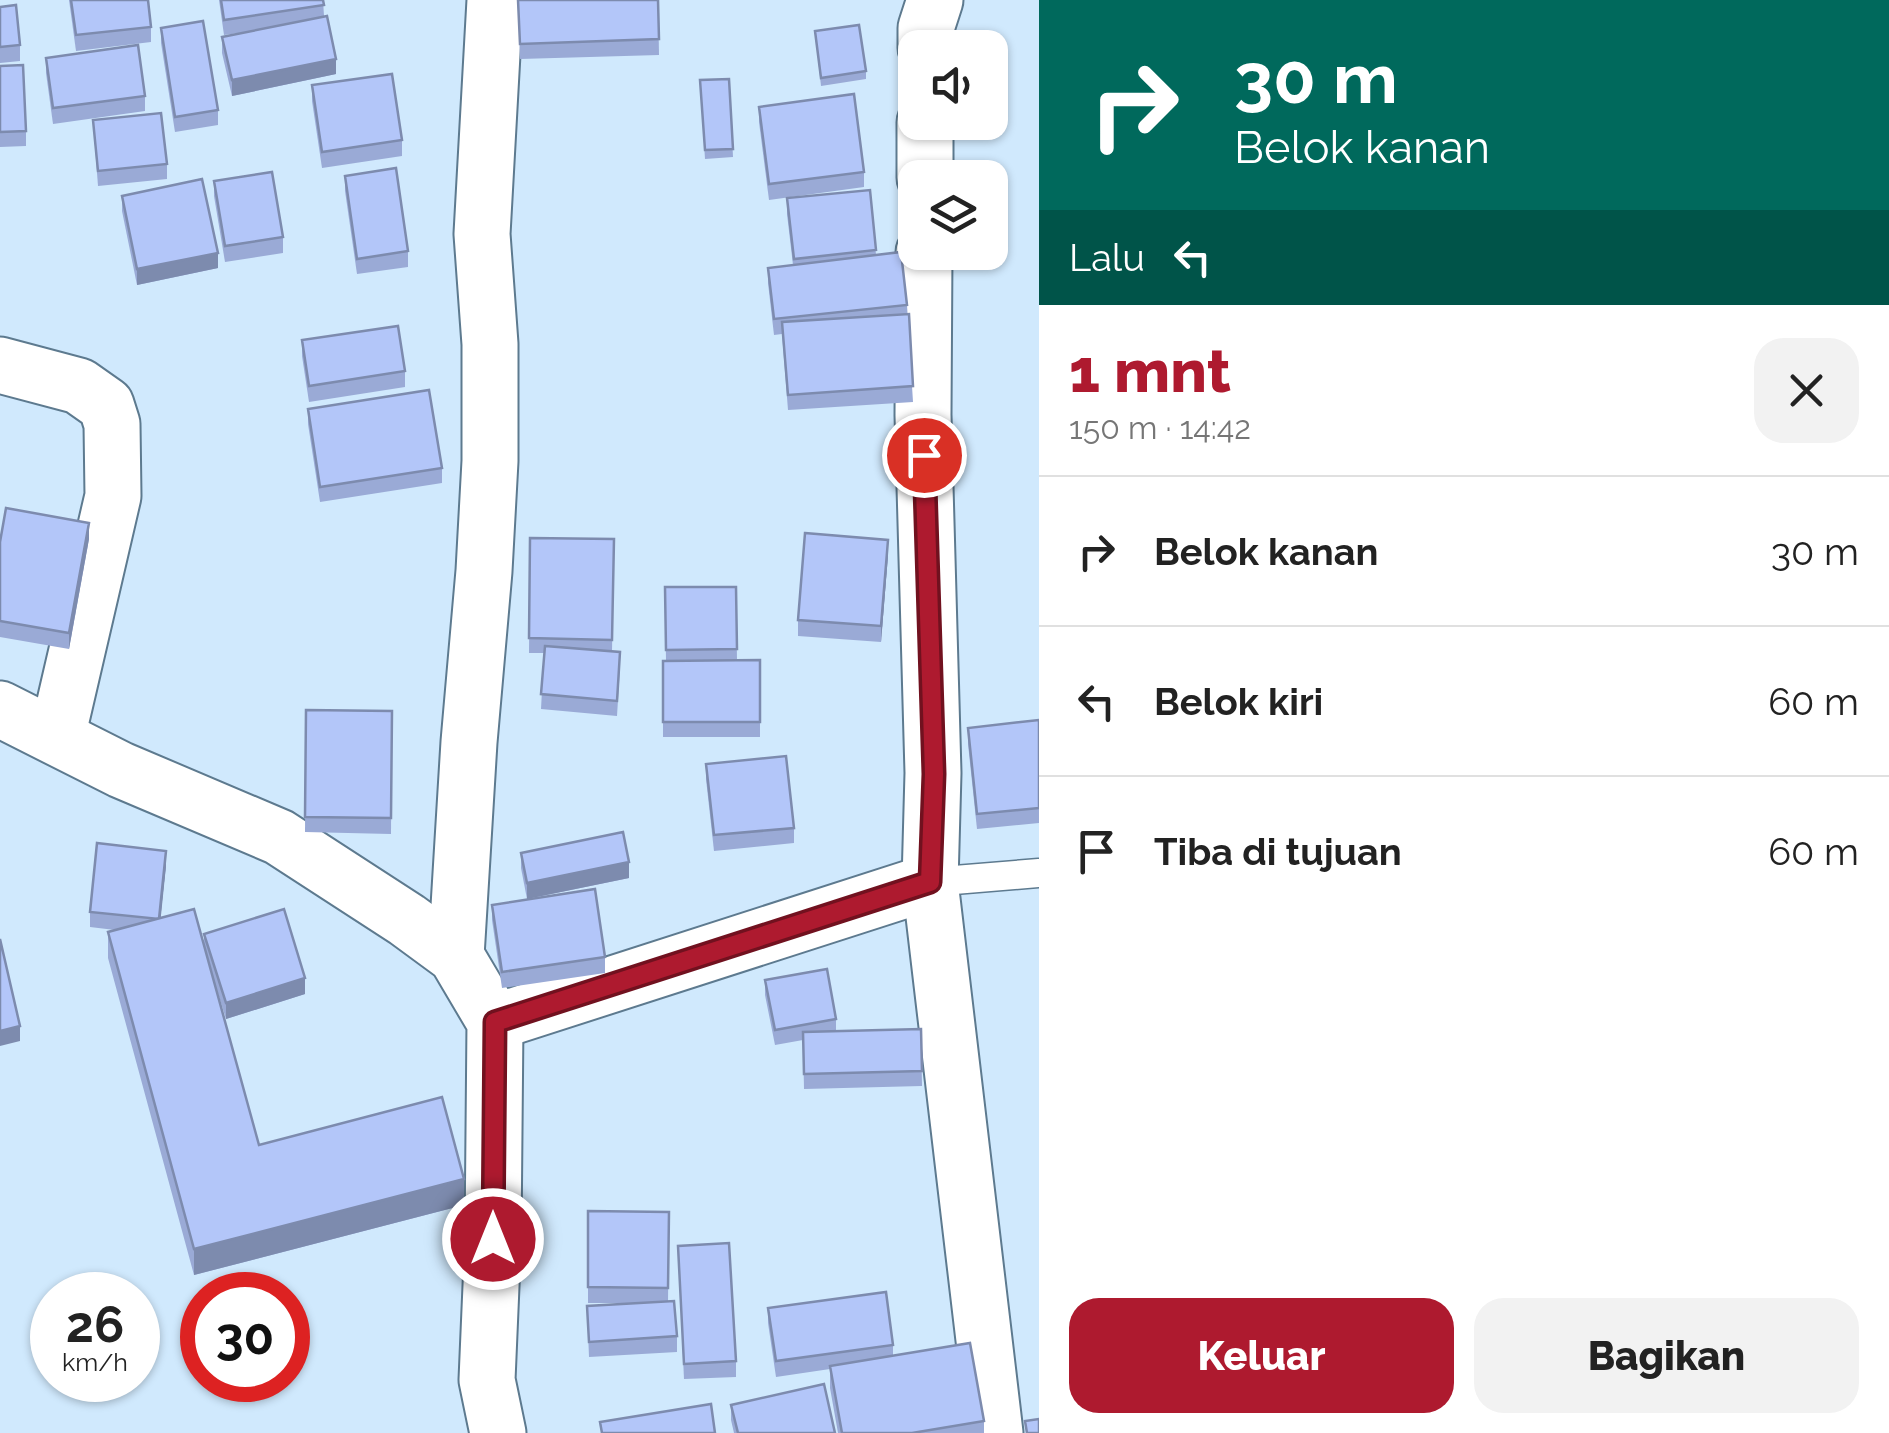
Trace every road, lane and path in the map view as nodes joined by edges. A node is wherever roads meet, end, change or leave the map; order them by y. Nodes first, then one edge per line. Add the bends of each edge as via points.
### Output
1 (495, 0) edge
2 (924, 270) edge
3 (0, 365) edge
4 (0, 709) edge
5 (57, 737) junction
6 (1039, 874) edge
7 (930, 882) junction
8 (456, 956) junction
9 (495, 1022) junction
10 (498, 1433) edge
11 (995, 1433) edge

1 - 8 street via 482,234 490,461
2 - 7 street via 934,774
3 - 5 street via 79,386 106,405 112,424 113,496
4 - 5 street
5 - 8 street via 280,837
6 - 7 lane
7 - 9 street
7 - 11 street
8 - 9 street
9 - 10 street via 487,1380

